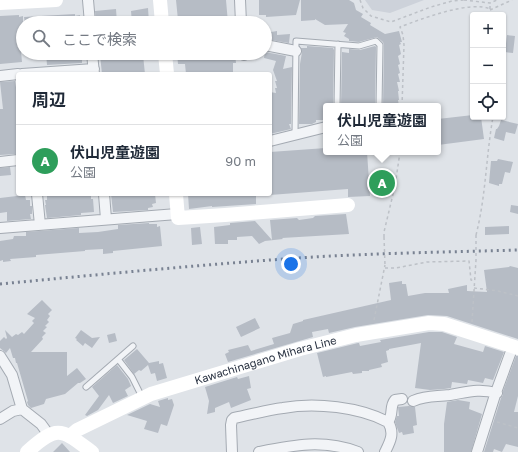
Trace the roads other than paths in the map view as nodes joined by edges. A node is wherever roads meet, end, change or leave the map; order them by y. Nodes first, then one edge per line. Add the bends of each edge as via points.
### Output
1 (56, 0) edge
2 (88, 0) edge
3 (160, 0) edge
4 (240, 0) edge
5 (0, 4) edge
6 (89, 16) edge
7 (161, 16) edge
8 (241, 16) edge
9 (338, 44) junction
10 (272, 46) edge
11 (296, 51) junction
12 (93, 60) edge
13 (166, 60) edge
14 (94, 71) edge
15 (72, 72) edge
16 (167, 72) edge
17 (16, 74) edge
18 (0, 76) edge
19 (337, 103) edge
20 (379, 103) edge
21 (323, 128) edge
22 (295, 135) junction
23 (272, 141) edge
24 (16, 160) edge
25 (0, 162) edge
26 (38, 196) edge
27 (104, 196) edge
28 (176, 196) edge
29 (348, 205) dead end
30 (177, 214) junction
31 (106, 219) junction
32 (40, 225) junction
33 (0, 228) edge
34 (133, 346) dead end
35 (515, 347) edge
36 (0, 356) edge
37 (118, 359) junction
38 (86, 387) dead end
39 (497, 393) junction
40 (142, 398) junction
41 (402, 399) dead end
42 (413, 401) dead end
43 (22, 409) junction
44 (0, 419) edge
45 (388, 422) junction
46 (49, 435) junction
47 (70, 436) junction
48 (27, 452) edge
49 (92, 452) edge
50 (232, 452) edge
51 (259, 452) edge
52 (358, 452) edge
53 (385, 452) edge
54 (477, 452) edge

1 - 5 main road
2 - 6 street
3 - 7 main road
4 - 8 street
9 - 11 lane via 296,41
9 - 19 lane
9 - 20 lane via 359,46 376,41 380,45
10 - 11 street
11 - 22 lane
12 - 14 street
13 - 16 main road
14 - 15 street
17 - 18 street
21 - 22 street
22 - 23 street
24 - 25 street
26 - 32 street
27 - 31 street
28 - 30 main road
29 - 30 main road via 178,218
30 - 31 street
31 - 32 street
32 - 33 street
34 - 37 lane
35 - 39 street
35 - 40 main road, Kawachinagano Mihara Line via 452,325 429,322 340,338
36 - 43 street via 12,375
37 - 38 lane
37 - 40 lane via 132,377
39 - 42 street via 476,389 449,395 424,396
39 - 54 street
40 - 47 main road, Kawachinagano Mihara Line via 77,430
41 - 45 street via 395,400 391,406 392,417
43 - 44 street
43 - 46 street via 41,424
45 - 50 street via 337,407 283,408 232,420
45 - 53 street via 392,437
46 - 47 main road via 62,433
46 - 48 main road
47 - 49 main road
51 - 52 street via 296,444 335,446

